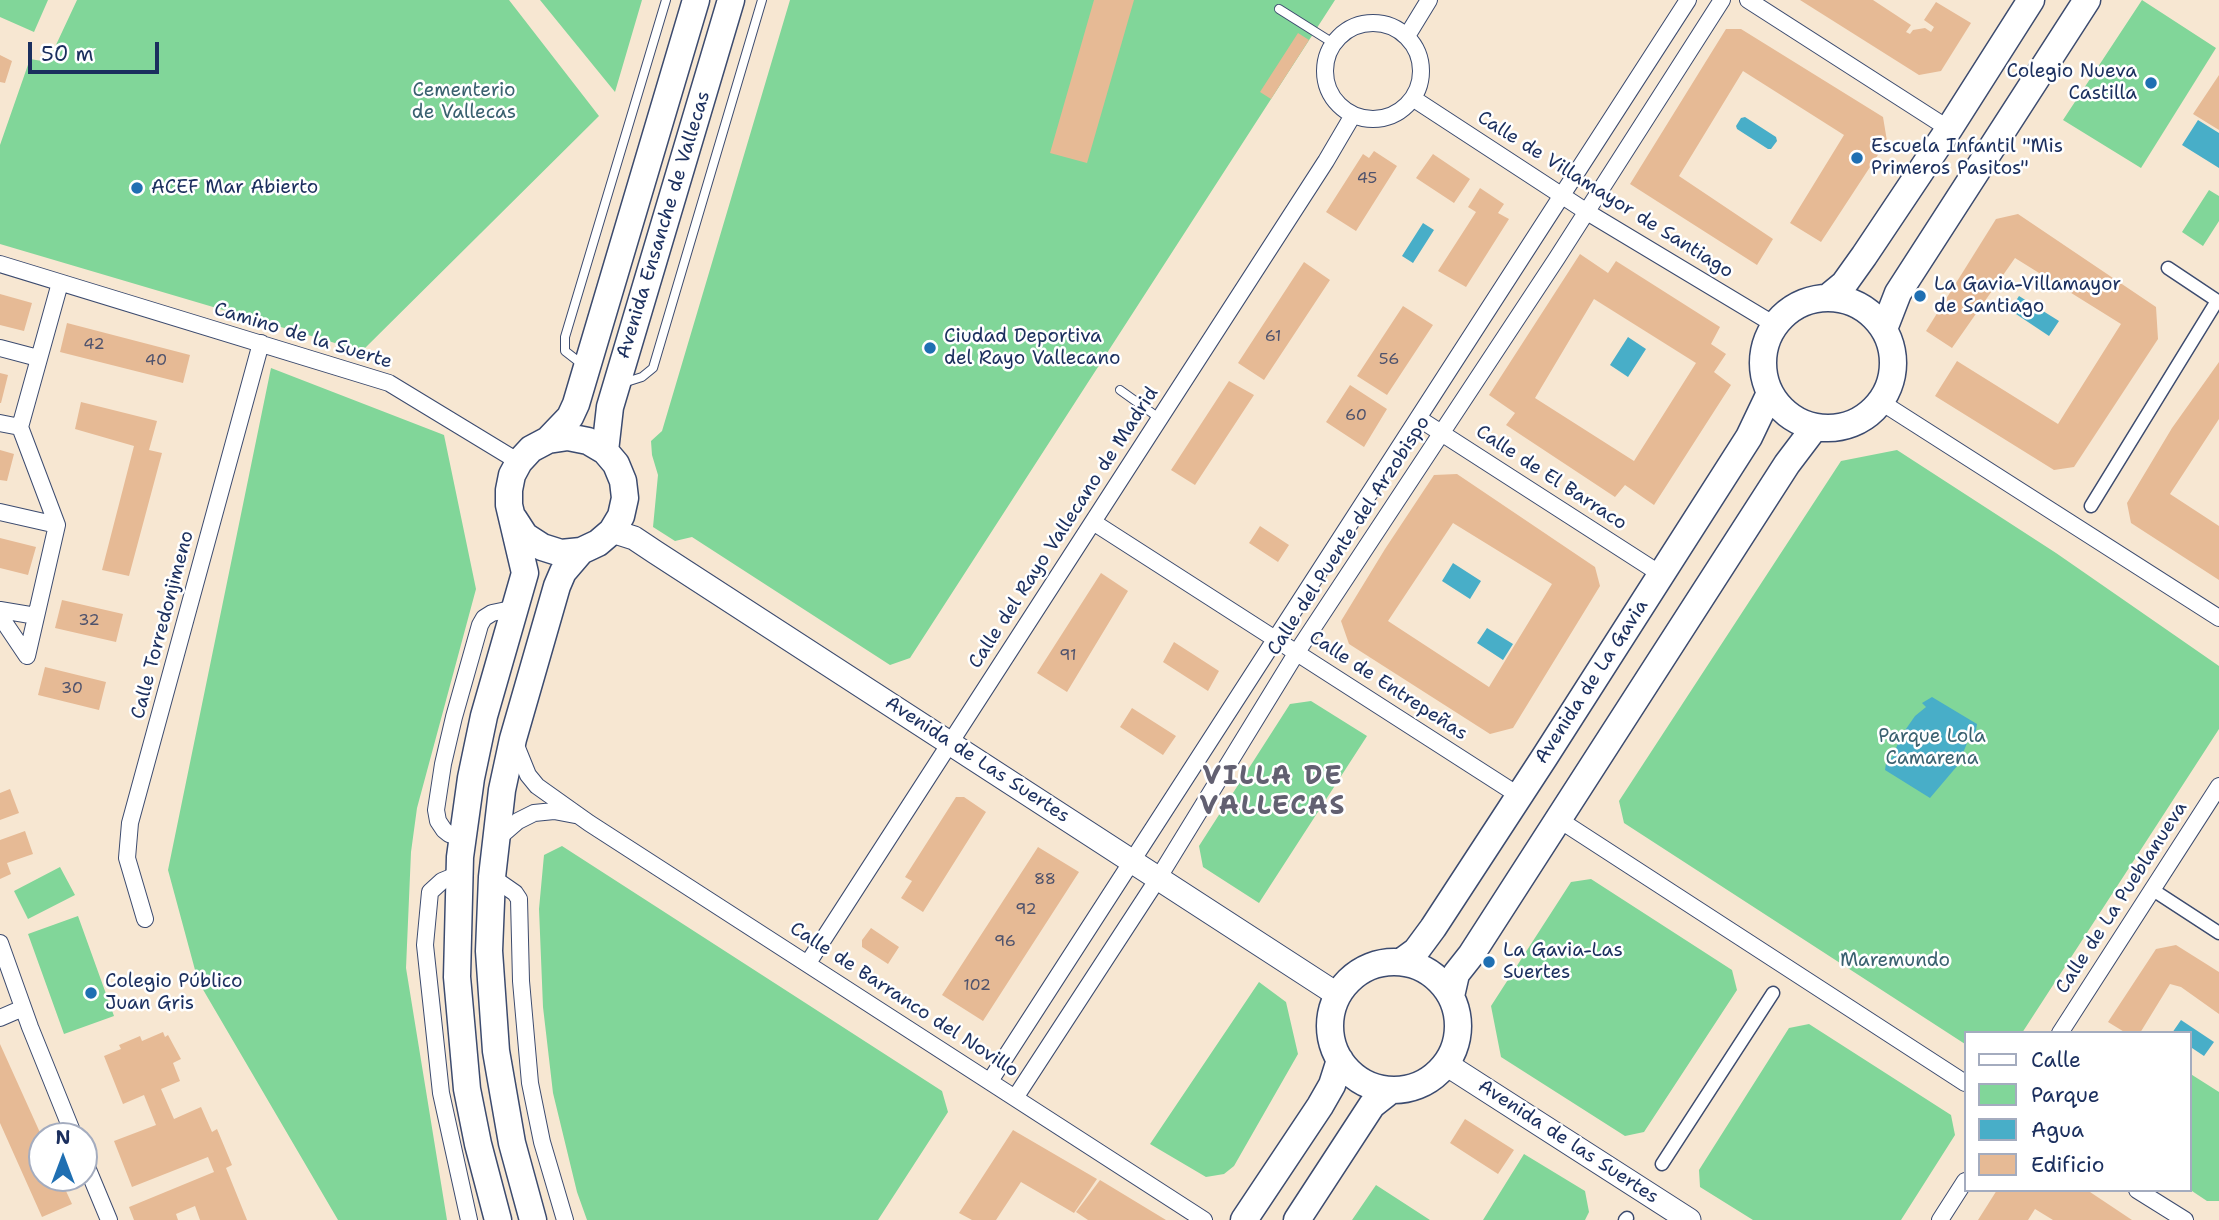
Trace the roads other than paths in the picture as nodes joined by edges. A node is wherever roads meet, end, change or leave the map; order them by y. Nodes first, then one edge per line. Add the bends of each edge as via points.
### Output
1 (666, 0) edge
2 (696, 0) edge
3 (731, 0) edge
4 (762, 0) edge
5 (1429, 0) edge
6 (1688, 0) edge
7 (1722, 0) edge
8 (1748, 0) edge
9 (2031, 0) edge
10 (2087, 0) edge
11 (1279, 9) dead end
12 (1407, 36) junction
13 (1333, 43) junction
14 (1414, 99) junction
15 (1353, 115) junction
16 (1949, 129) junction
17 (1562, 196) junction
18 (1587, 212) junction
19 (0, 264) edge
20 (2168, 268) dead end
21 (60, 283) junction
22 (1827, 298) junction
23 (2218, 302) edge
24 (1775, 325) junction
25 (1884, 329) junction
26 (261, 344) junction
27 (0, 348) edge
28 (38, 358) junction
29 (587, 368) junction
30 (617, 385) junction
31 (1120, 390) dead end
32 (1770, 393) junction
33 (1881, 401) junction
34 (1159, 418) junction
35 (1418, 418) junction
36 (0, 423) edge
37 (20, 427) junction
38 (1815, 427) junction
39 (1442, 433) junction
40 (548, 440) junction
41 (605, 451) junction
42 (519, 462) junction
43 (2091, 506) dead end
44 (0, 512) edge
45 (514, 519) junction
46 (1093, 522) junction
47 (57, 525) junction
48 (612, 531) junction
49 (581, 551) junction
50 (1662, 575) junction
51 (0, 610) edge
52 (0, 616) edge
53 (36, 616) junction
54 (2219, 618) edge
55 (1276, 638) junction
56 (1297, 652) junction
57 (513, 739) junction
58 (951, 743) junction
59 (2219, 786) edge
60 (1518, 795) junction
61 (581, 816) junction
62 (1558, 819) junction
63 (496, 840) junction
64 (1132, 860) junction
65 (459, 874) junction
66 (492, 877) junction
67 (1159, 877) junction
68 (2153, 890) junction
69 (145, 919) dead end
70 (2219, 933) edge
71 (0, 943) edge
72 (1401, 962) junction
73 (808, 963) junction
74 (1773, 993) dead end
75 (1338, 995) junction
76 (1451, 996) junction
77 (23, 1008) junction
78 (0, 1018) edge
79 (2061, 1031) edge
80 (1340, 1060) junction
81 (1446, 1064) junction
82 (990, 1081) junction
83 (1964, 1082) edge
84 (1391, 1090) junction
85 (1015, 1098) junction
86 (68, 1122) edge
87 (1662, 1164) dead end
88 (1964, 1183) edge
89 (94, 1192) edge
90 (2140, 1192) edge
91 (102, 1218) edge
92 (469, 1220) edge
93 (498, 1220) edge
94 (533, 1220) edge
95 (565, 1220) edge
96 (1204, 1220) edge
97 (1244, 1220) edge
98 (1297, 1220) edge
99 (1689, 1220) edge
100 (1940, 1220) edge
101 (2185, 1220) edge

1 - 29 lane via 565,337 565,351
2 - 29 main road, Avenida Ensanche de Vallecas
3 - 30 main road, Avenida Ensanche de Vallecas
4 - 30 lane via 653,368
5 - 12 street
6 - 17 street, Calle del Puente del Arzobispo
7 - 18 street, Calle del Puente del Arzobispo
8 - 16 street
9 - 16 main road
10 - 25 main road via 1898,293
11 - 13 lane
12 - 13 street via 1382,23 1368,23
12 - 14 street via 1421,59 1420,87
13 - 15 street via 1324,73 1328,88 1335,102
14 - 15 street via 1390,117 1376,120
14 - 17 street, Calle de Villamayor de Santiago
15 - 34 street, Calle del Rayo Vallecano de Madrid
16 - 22 main road via 1844,284
17 - 18 street, Calle de Villamayor de Santiago
17 - 35 street, Calle del Puente del Arzobispo
18 - 24 street, Calle de Villamayor de Santiago
18 - 39 street, Calle del Puente del Arzobispo
19 - 21 street, Camino de la Suerte
20 - 23 street
21 - 26 street, Camino de la Suerte
21 - 28 street
22 - 24 main road via 1789,311
22 - 25 main road via 1869,312
23 - 43 street
24 - 32 main road via 1765,347 1763,371
25 - 33 main road via 1894,366
26 - 42 street, Camino de la Suerte via 389,383
26 - 69 street, Calle Torredonjimeno via 130,823 128,858
27 - 28 street
28 - 37 street
29 - 40 main road, Avenida Ensanche de Vallecas via 574,410
30 - 41 main road, Avenida Ensanche de Vallecas
31 - 34 lane
32 - 38 main road via 1797,421
32 - 50 main road, Avenida de La Gavia via 1749,437
33 - 38 main road via 1863,419 1840,427
33 - 54 street
34 - 46 street, Calle del Rayo Vallecano de Madrid
35 - 39 street, Calle de El Barraco
35 - 55 street, Calle del Puente del Arzobispo
36 - 37 street
37 - 47 street
38 - 62 main road
39 - 50 street, Calle de El Barraco
39 - 56 street, Calle del Puente del Arzobispo
40 - 41 main road via 588,440
40 - 42 main road, Avenida Ensanche de Vallecas
41 - 48 main road via 616,464 624,489 621,516
42 - 45 main road via 509,490
44 - 47 street
45 - 49 main road via 525,536 542,547
45 - 65 main road via 525,573 484,716
46 - 55 street, Calle de Entrepeñas
46 - 58 street, Calle del Rayo Vallecano de Madrid
47 - 53 street
48 - 49 main road
48 - 58 main road, Avenida de Las Suertes via 634,538
49 - 57 main road via 557,586
50 - 60 main road, Avenida de La Gavia
51 - 53 street
52 - 53 street via 27,656
55 - 56 street, Calle de Entrepeñas
55 - 64 street, Calle del Puente del Arzobispo
56 - 60 street, Calle de Entrepeñas
56 - 67 street, Calle del Puente del Arzobispo
57 - 61 street, Calle de Barranco del Novillo via 537,786
57 - 63 main road
58 - 64 main road, Avenida de Las Suertes
58 - 73 street, Calle del Rayo Vallecano de Madrid
59 - 68 street, Calle de La Pueblanueva
60 - 72 main road, Avenida de La Gavia via 1433,928
61 - 63 street, Calle de Barranco del Novillo via 534,813
61 - 73 street, Calle de Barranco del Novillo
62 - 76 main road via 1457,974
62 - 83 street
63 - 66 main road
64 - 67 main road, Avenida de Las Suertes
64 - 82 street, Calle del Puente del Arzobispo
65 - 92 street via 430,892 425,945 440,1093
65 - 93 main road via 460,1033 478,1144
66 - 94 main road via 489,951 496,1051 512,1143
66 - 95 street via 519,899 530,1083
67 - 75 main road, Avenida de Las Suertes
67 - 85 street, Calle del Puente del Arzobispo
68 - 70 street
68 - 79 street, Calle de La Pueblanueva
71 - 77 street
72 - 75 main road via 1364,969
72 - 76 main road via 1437,978
73 - 82 street, Calle de Barranco del Novillo
74 - 87 street
75 - 80 main road via 1330,1029
76 - 81 main road via 1458,1029
77 - 78 street
77 - 86 street
80 - 84 main road via 1355,1076
80 - 97 main road via 1320,1106
81 - 84 main road via 1430,1079
81 - 99 main road, Avenida de las Suertes
82 - 85 street, Calle de Barranco del Novillo
84 - 98 main road via 1372,1105
85 - 96 street, Calle de Barranco del Novillo
88 - 100 street
89 - 91 street
90 - 101 street

